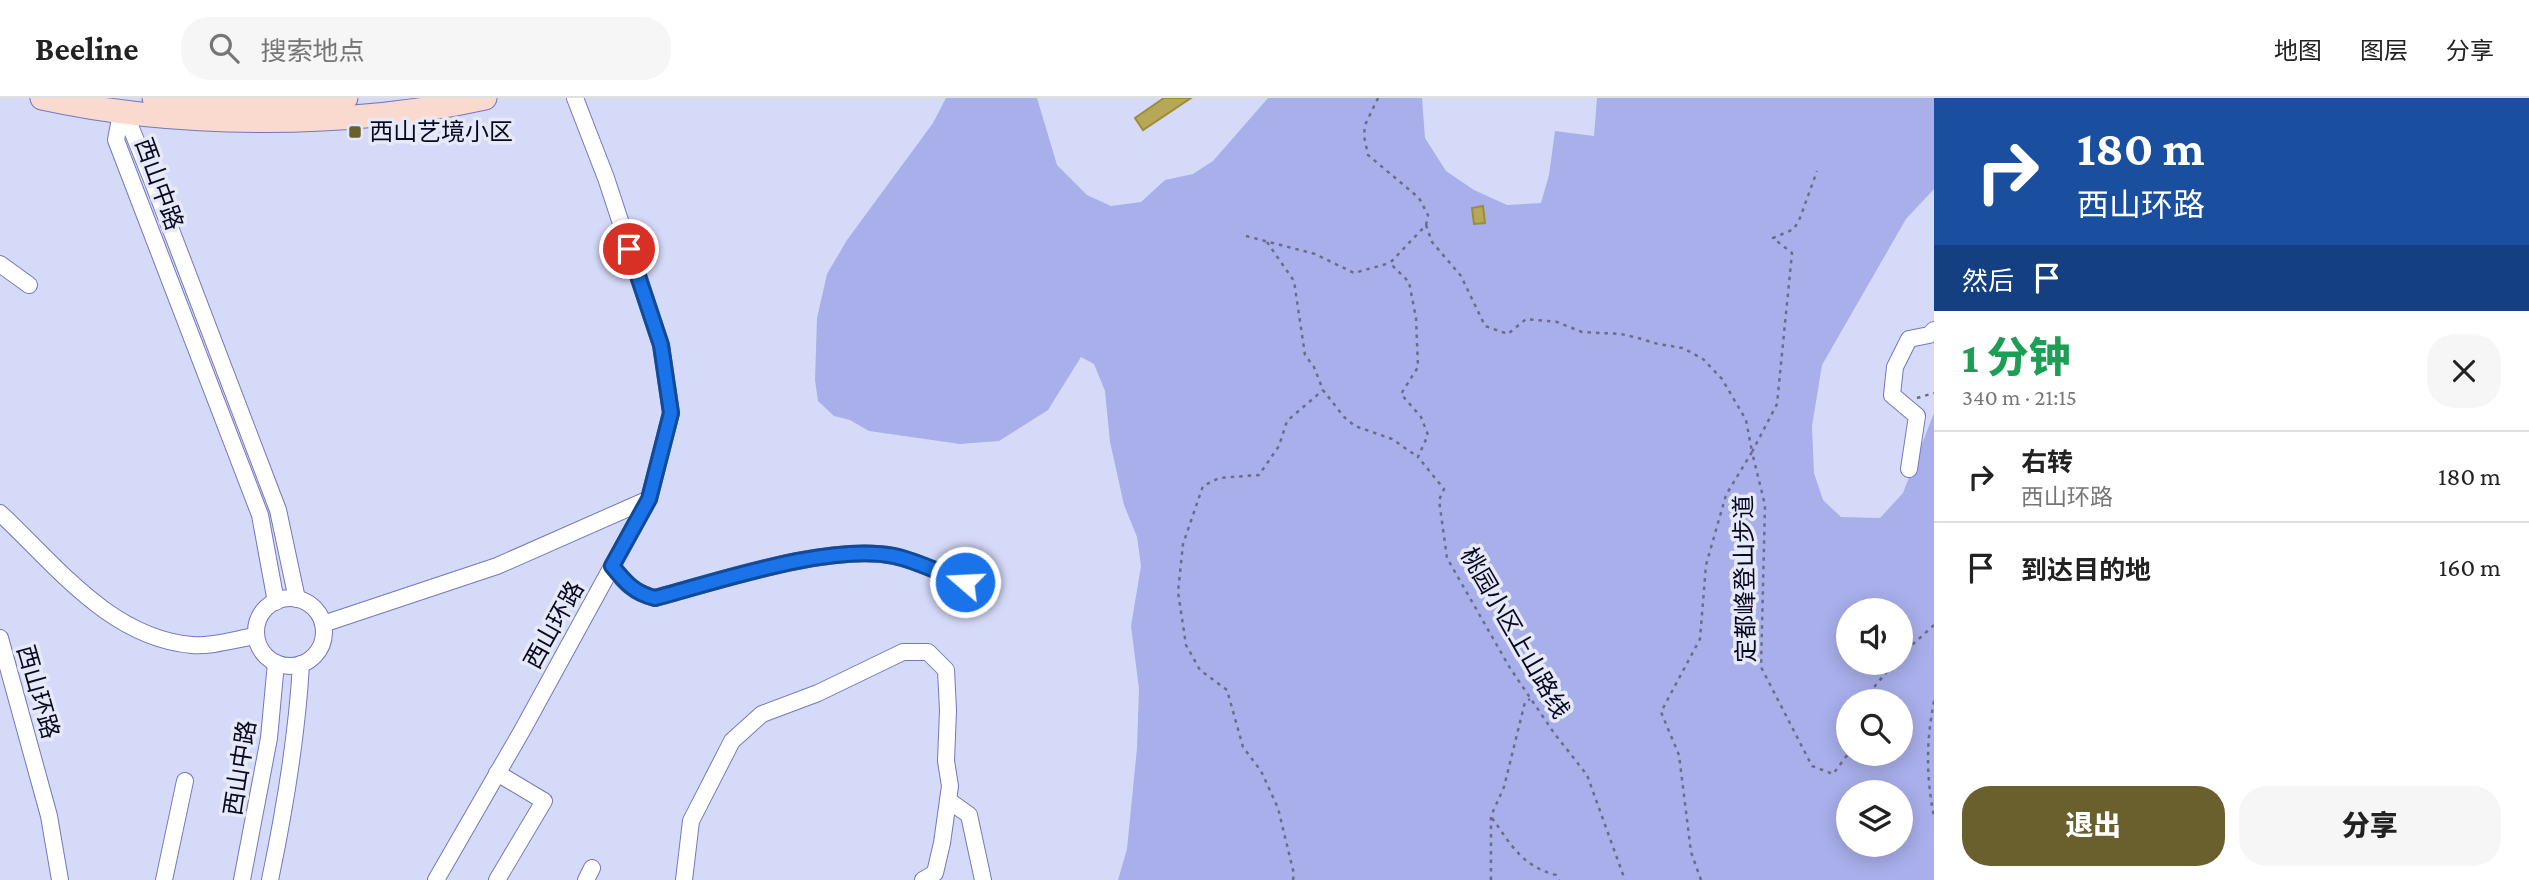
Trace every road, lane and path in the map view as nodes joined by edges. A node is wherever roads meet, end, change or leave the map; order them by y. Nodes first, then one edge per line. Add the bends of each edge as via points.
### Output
1 (42, 98) edge
2 (154, 98) edge
3 (346, 98) edge
4 (485, 98) edge
5 (575, 98) edge
6 (1378, 98) edge
7 (121, 113) junction
8 (1817, 171) dead end
9 (1426, 225) junction
10 (1245, 236) dead end
11 (1267, 242) junction
12 (1390, 263) junction
13 (0, 264) edge
14 (29, 285) dead end
15 (1934, 330) edge
16 (1323, 390) junction
17 (1752, 452) junction
18 (1418, 457) junction
19 (1909, 469) dead end
20 (649, 499) junction
21 (0, 513) edge
22 (612, 566) junction
23 (965, 582) dead end
24 (297, 599) junction
25 (276, 602) junction
26 (323, 624) junction
27 (1934, 625) edge
28 (256, 636) junction
29 (0, 638) edge
30 (1913, 644) edge
31 (276, 663) junction
32 (302, 664) junction
33 (1884, 675) edge
34 (1872, 689) edge
35 (1531, 698) junction
36 (1934, 701) edge
37 (1839, 766) edge
38 (497, 773) junction
39 (185, 782) dead end
40 (948, 800) junction
41 (1491, 816) junction
42 (1934, 817) edge
43 (931, 878) edge
44 (60, 880) edge
45 (164, 880) edge
46 (242, 880) edge
47 (270, 880) edge
48 (436, 880) edge
49 (497, 880) edge
50 (684, 880) edge
51 (983, 880) edge
52 (1293, 880) edge
53 (1491, 880) edge
54 (1559, 880) edge
55 (1625, 880) edge
56 (1701, 880) edge

1 - 7 main road
2 - 3 main road via 246,102
4 - 7 main road via 368,115 283,120
5 - 20 street, 西山环路 via 661,345 671,413
6 - 9 path via 1365,125 1368,155 1419,198
7 - 24 street, 西山中路 via 152,180 278,509
7 - 25 street, 西山中路 via 116,140 260,515
8 - 17 path via 1794,229 1773,238 1792,253 1777,404
9 - 12 path
9 - 17 path via 1432,242 1461,275 1485,326 1508,334 1526,319 1557,322 1582,332 1621,334 1684,348 1722,379 1746,420
10 - 11 path
11 - 12 path via 1315,254 1354,273
11 - 16 path via 1294,281 1305,355
12 - 18 path via 1409,282 1416,318 1418,367 1401,394 1421,417 1427,435
13 - 14 street
15 - 19 street via 1909,338 1895,367 1892,395 1917,416
16 - 18 path via 1355,426 1392,439
16 - 52 path via 1287,421 1279,446 1259,475 1219,478 1203,486 1182,544 1178,592 1186,645 1200,670 1227,690 1243,747 1261,771 1278,808
17 - 37 path, 定都峰登山步道 via 1765,505 1761,667 1812,766 1833,774
17 - 56 path, 定都峰登山步道 via 1726,495 1706,565 1700,639 1661,712 1679,755 1691,852
18 - 35 path, 桃园小区上山路线 via 1444,489 1439,500 1447,558
20 - 22 street, 西山环路
20 - 26 street via 497,566
21 - 28 street via 104,612 145,634 193,645
22 - 23 street via 629,587 655,598 825,556 895,556
22 - 38 street, 西山环路
24 - 25 street
24 - 26 street via 311,606
25 - 28 street via 259,618
26 - 32 street via 322,643
27 - 30 path
28 - 31 street via 264,655
29 - 44 street, 西山环路 via 49,816
31 - 32 street
31 - 46 street, 西山中路 via 269,738
32 - 47 street, 西山中路 via 298,724
33 - 34 path
35 - 41 path via 1525,702 1504,787
35 - 55 path, 桃园小区上山路线 via 1587,775
36 - 42 path via 1927,737
38 - 48 street, 西山环路
38 - 49 street via 544,801
39 - 45 street
40 - 43 street
40 - 50 street via 946,670 928,652 903,652 818,694 762,715 732,741 691,821
40 - 51 street via 969,815
41 - 53 path
41 - 54 path via 1521,858

